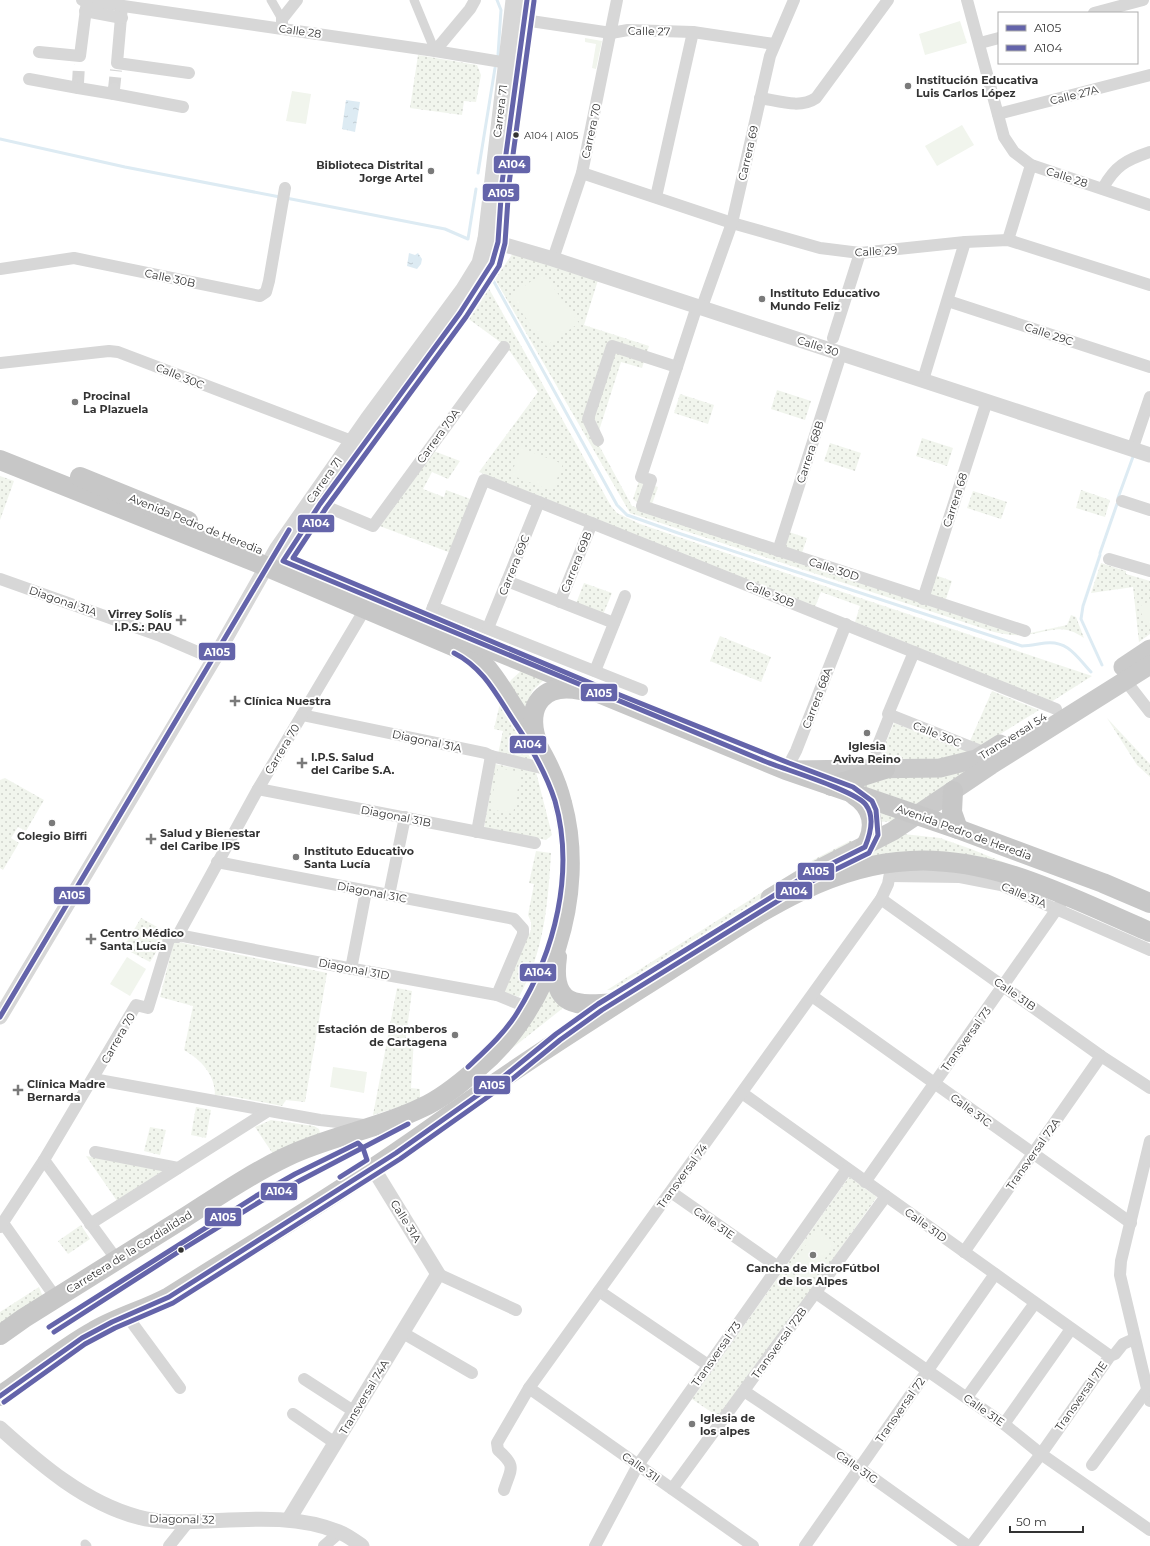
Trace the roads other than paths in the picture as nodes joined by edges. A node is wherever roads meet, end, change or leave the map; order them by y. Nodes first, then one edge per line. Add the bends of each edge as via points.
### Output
1 (271, 0) edge
2 (297, 0) edge
3 (414, 0) edge
4 (475, 0) edge
5 (527, 0) edge
6 (617, 0) edge
7 (794, 0) edge
8 (888, 0) edge
9 (967, 0) edge
10 (1144, 0) edge
11 (85, 4) edge
12 (122, 12) junction
13 (1098, 12) edge
14 (518, 13) edge
15 (282, 24) junction
16 (693, 32) junction
17 (611, 33) junction
18 (998, 38) edge
19 (980, 42) junction
20 (774, 44) junction
21 (434, 51) junction
22 (39, 52) dead end
23 (512, 64) junction
24 (189, 73) dead end
25 (1150, 75) edge
26 (29, 79) dead end
27 (760, 98) junction
28 (183, 108) dead end
29 (998, 114) junction
30 (1150, 152) edge
31 (1031, 165) junction
32 (582, 173) junction
33 (284, 188) dead end
34 (1103, 188) junction
35 (656, 197) junction
36 (1150, 205) edge
37 (732, 223) junction
38 (1008, 240) junction
39 (491, 241) junction
40 (965, 242) junction
41 (860, 253) junction
42 (553, 259) junction
43 (0, 269) edge
44 (1150, 285) edge
45 (948, 301) junction
46 (700, 307) junction
47 (832, 338) dead end
48 (434, 340) junction
49 (504, 347) dead end
50 (841, 354) junction
51 (0, 363) edge
52 (677, 367) junction
53 (1150, 367) edge
54 (923, 380) junction
55 (1150, 397) edge
56 (987, 401) junction
57 (598, 440) dead end
58 (352, 441) junction
59 (0, 445) edge
60 (1132, 450) junction
61 (1150, 455) edge
62 (0, 460) edge
63 (1122, 501) dead end
64 (539, 502) junction
65 (320, 504) junction
66 (642, 506) joint
67 (1150, 510) edge
68 (592, 523) junction
69 (778, 551) junction
70 (1109, 559) dead end
71 (275, 564) junction
72 (1150, 571) edge
73 (0, 579) edge
74 (507, 581) junction
75 (625, 596) dead end
76 (923, 598) junction
77 (560, 602) junction
78 (365, 610) junction
79 (430, 615) junction
80 (614, 623) junction
81 (846, 624) junction
82 (488, 628) junction
83 (1025, 631) dead end
84 (1150, 649) edge
85 (914, 652) junction
86 (214, 659) junction
87 (1150, 665) edge
88 (595, 671) junction
89 (1120, 678) junction
90 (642, 690) dead end
91 (1097, 690) junction
92 (602, 695) junction
93 (1056, 709) junction
94 (1150, 712) edge
95 (302, 715) junction
96 (889, 715) junction
97 (538, 745) junction
98 (876, 750) dead end
99 (986, 753) junction
100 (491, 756) junction
101 (550, 770) junction
102 (786, 770) junction
103 (885, 770) junction
104 (831, 786) junction
105 (258, 789) junction
106 (953, 791) junction
107 (850, 793) junction
108 (916, 814) junction
109 (405, 817) junction
110 (958, 829) junction
111 (477, 832) junction
112 (535, 843) dead end
113 (865, 847) junction
114 (217, 862) junction
115 (891, 869) junction
116 (366, 891) junction
117 (389, 895) junction
118 (881, 899) junction
119 (1061, 903) junction
120 (1150, 903) edge
121 (561, 924) junction
122 (1150, 932) edge
123 (178, 935) junction
124 (1150, 950) edge
125 (351, 969) junction
126 (1004, 986) junction
127 (497, 995) junction
128 (812, 996) junction
129 (619, 1003) junction
130 (598, 1004) junction
131 (529, 1008) junction
132 (0, 1017) edge
133 (1101, 1056) junction
134 (502, 1078) junction
135 (93, 1079) junction
136 (935, 1083) junction
137 (1150, 1088) edge
138 (742, 1093) junction
139 (268, 1111) junction
140 (320, 1120) junction
141 (372, 1126) junction
142 (321, 1142) junction
143 (1150, 1142) edge
144 (96, 1152) dead end
145 (1033, 1154) junction
146 (44, 1160) junction
147 (178, 1168) junction
148 (373, 1168) junction
149 (847, 1169) junction
150 (865, 1182) junction
151 (671, 1192) junction
152 (886, 1196) junction
153 (1132, 1223) junction
154 (90, 1224) junction
155 (1, 1225) edge
156 (964, 1252) junction
157 (116, 1260) junction
158 (778, 1267) junction
159 (438, 1274) junction
160 (995, 1274) junction
161 (599, 1291) junction
162 (816, 1293) junction
163 (56, 1298) junction
164 (1035, 1303) junction
165 (516, 1310) dead end
166 (127, 1316) junction
167 (1071, 1329) junction
168 (403, 1333) junction
169 (0, 1335) edge
170 (1134, 1339) junction
171 (1110, 1356) junction
172 (708, 1365) junction
173 (928, 1370) junction
174 (472, 1373) dead end
175 (304, 1379) dead end
176 (180, 1388) dead end
177 (529, 1388) junction
178 (744, 1391) junction
179 (0, 1396) edge
180 (1149, 1396) edge
181 (967, 1397) junction
182 (355, 1412) junction
183 (293, 1414) dead end
184 (1004, 1424) junction
185 (0, 1428) edge
186 (335, 1443) junction
187 (1041, 1454) junction
188 (638, 1465) junction
189 (1092, 1465) dead end
190 (859, 1468) junction
191 (504, 1490) dead end
192 (672, 1490) junction
193 (289, 1519) junction
194 (189, 1521) junction
195 (1150, 1530) edge
196 (340, 1532) junction
197 (737, 1541) edge
198 (168, 1546) edge
199 (324, 1546) edge
200 (362, 1546) edge
201 (595, 1546) edge
202 (753, 1546) edge
203 (805, 1546) edge
204 (968, 1546) edge
205 (971, 1546) edge

1 - 15 street
2 - 15 street
3 - 21 street
4 - 21 street
5 - 14 street, Carrera 71
6 - 17 street, Carrera 70
7 - 20 street, Carrera 69
8 - 27 street via 816,98 809,103 800,104
9 - 19 street
10 - 13 street
11 - 12 street, Calle 28
11 - 22 street via 80,60
12 - 15 street, Calle 28
12 - 24 street via 117,67
14 - 17 street, Calle 27
14 - 23 street, Carrera 71
15 - 21 street, Calle 28
16 - 17 street, Calle 27 via 628,30
16 - 20 street, Calle 27
16 - 35 street
17 - 32 street, Carrera 70
18 - 19 street
19 - 29 street
20 - 27 street, Carrera 69
21 - 23 street, Calle 28
23 - 39 street, Carrera 71
25 - 29 street, Calle 27A
26 - 28 street via 114,92
27 - 37 street, Carrera 69
29 - 31 street via 1008,145
30 - 34 street, Calle 28 via 1114,170
31 - 34 street, Calle 28
31 - 38 street
32 - 35 street, Calle 29
32 - 42 street, Carrera 70
33 - 43 street, Calle 30B via 267,289 260,296 74,258
34 - 36 street, Calle 28
35 - 37 street, Calle 29
37 - 41 street, Calle 29 via 820,248
37 - 46 street, Carrera 69
38 - 40 street, Calle 29
38 - 44 street, Calle 29
39 - 42 street, Calle 30
39 - 48 street, Carrera 71
40 - 41 street, Calle 29
40 - 45 street
41 - 47 street
42 - 46 street, Calle 30
45 - 53 street, Calle 29C
45 - 54 street
46 - 50 street, Calle 30
46 - 52 street, Carrera 69
48 - 58 street, Carrera 71
48 - 65 street, Carrera 71
49 - 65 street, Carrera 70A via 373,526
50 - 54 street, Calle 30
50 - 69 street, Carrera 68B
51 - 58 street, Calle 30C via 118,352
52 - 57 street via 612,346 588,419
52 - 66 street, Carrera 69 via 641,477 651,480
54 - 56 street, Calle 30
55 - 60 street
56 - 60 street, Calle 30
56 - 76 street, Carrera 68
58 - 71 street, Carrera 71
59 - 71 highway, Avenida Pedro de Heredia
60 - 61 street, Calle 30
62 - 71 highway, Avenida Pedro de Heredia
63 - 67 street
64 - 68 street, Calle 30B
64 - 74 street, Carrera 69C
64 - 79 street, Calle 30B via 484,480
65 - 71 street, Carrera 71
66 - 69 street, Calle 30D
68 - 77 street, Carrera 69B
68 - 81 street, Calle 30B
69 - 76 street, Calle 30D
70 - 72 street
71 - 78 highway, Avenida Pedro de Heredia
71 - 79 highway, Avenida Pedro de Heredia
71 - 86 street, Carrera 71
73 - 86 street, Diagonal 31A via 151,632
74 - 77 street
74 - 82 street, Carrera 69C
75 - 80 street
76 - 83 street, Calle 30D
77 - 80 street
78 - 95 street, Carrera 70
78 - 97 highway, Avenida Pedro de Heredia via 474,655 492,672
79 - 82 street
79 - 92 highway, Avenida Pedro de Heredia
80 - 88 street
81 - 85 street, Calle 30B
81 - 102 street, Carrera 68A via 796,751
82 - 88 street
84 - 89 main road, Transversal 54
85 - 93 street, Calle 30B
85 - 96 street
86 - 132 street, Carrera 71
87 - 89 main road, Transversal 54
88 - 90 street
89 - 91 main road, Transversal 54
89 - 94 street
91 - 93 main road, Transversal 54
91 - 106 main road, Transversal 54
92 - 97 highway via 562,688 545,694 534,709 532,719
92 - 102 highway, Avenida Pedro de Heredia
93 - 99 main road, Transversal 54
95 - 100 street, Diagonal 31A
95 - 105 street, Carrera 70
96 - 98 street
96 - 99 street, Calle 30C
97 - 101 highway, Carretera de la Cordialidad
99 - 103 main road, Transversal 54 via 976,759 952,766
100 - 101 street, Diagonal 31A
100 - 111 street
101 - 121 highway, Carretera de la Cordialidad via 562,801 570,846 570,872
102 - 103 main road, Transversal 54
102 - 104 highway, Avenida Pedro de Heredia
103 - 104 highway
104 - 107 highway, Avenida Pedro de Heredia
105 - 109 street, Diagonal 31B
105 - 114 street, Carrera 70
106 - 108 main road, Transversal 54
106 - 110 highway via 952,812
107 - 108 highway, Avenida Pedro de Heredia
107 - 113 highway via 866,804 869,811 871,833
108 - 110 highway, Avenida Pedro de Heredia
108 - 113 main road
109 - 111 street, Diagonal 31B
109 - 117 street
110 - 120 highway, Avenida Pedro de Heredia
111 - 112 street, Diagonal 31B
113 - 130 main road via 799,880
114 - 116 street, Diagonal 31C
114 - 123 street, Carrera 70
115 - 118 street, Transversal 74
115 - 119 highway via 927,860 963,863 1019,877
115 - 129 highway via 841,874 804,890 754,917
116 - 117 street, Diagonal 31C
116 - 125 street
117 - 127 street, Diagonal 31C via 514,919 523,929 521,940
118 - 126 street, Calle 31B
118 - 128 street, Transversal 74
119 - 122 highway
119 - 124 street, Calle 31A
119 - 126 street, Transversal 73
121 - 130 highway via 556,965 557,984 571,1002 581,1005
121 - 131 highway, Carretera de la Cordialidad via 546,975
123 - 125 street, Diagonal 31D
123 - 135 street, Carrera 70 via 170,936 148,1008 136,1005
125 - 127 street, Diagonal 31D
126 - 133 street, Calle 31B
126 - 136 street, Transversal 73
127 - 131 street, Diagonal 31D
128 - 136 street, Calle 31C
128 - 138 street, Transversal 74
129 - 130 highway
129 - 134 highway
130 - 134 main road
131 - 141 highway, Carretera de la Cordialidad via 497,1052 457,1084 423,1108
133 - 137 street, Calle 31B
133 - 145 street, Transversal 72A
134 - 148 highway
135 - 139 street
135 - 146 street, Carrera 70
136 - 145 street, Calle 31C
136 - 150 street, Transversal 73
138 - 149 street, Calle 31D
138 - 151 street, Transversal 74
139 - 140 street
139 - 147 street
140 - 141 street
140 - 142 street via 324,1129
141 - 142 highway, Carretera de la Cordialidad
142 - 157 highway, Carretera de la Cordialidad via 286,1157 244,1180
143 - 153 street
144 - 147 street
145 - 153 street, Calle 31C
145 - 156 street, Transversal 72A
146 - 154 street
146 - 155 street, Carrera 70
147 - 154 street
148 - 159 street, Calle 31A
148 - 166 highway via 169,1297
149 - 150 street, Calle 31D
149 - 158 street, Transversal 73
150 - 152 street, Calle 31D
151 - 158 street, Calle 31E
151 - 161 street, Transversal 74
152 - 156 street, Calle 31D
152 - 162 street, Transversal 72B
153 - 170 street via 1121,1261 1120,1275
154 - 157 street
155 - 163 street
156 - 160 street, Calle 31D
157 - 163 highway, Carretera de la Cordialidad
158 - 172 street, Transversal 73
159 - 165 street
159 - 168 street, Transversal 74A
160 - 164 street, Calle 31D
160 - 173 street, Transversal 72
161 - 172 street
161 - 177 street, Transversal 74
162 - 173 street, Calle 31E
162 - 178 street, Transversal 72B
163 - 169 highway, Carretera de la Cordialidad
164 - 167 street, Calle 31D
164 - 181 street
166 - 176 street
166 - 179 highway via 105,1324 85,1336
167 - 171 street, Calle 31D
167 - 184 street
168 - 174 street
168 - 182 street, Transversal 74A
170 - 171 street, Transversal 71E via 1123,1344
170 - 180 street
171 - 187 street, Transversal 71E
172 - 188 street, Transversal 73
173 - 181 street, Calle 31E
173 - 190 street, Transversal 72
175 - 182 street
177 - 188 street, Calle 31I
177 - 191 street, Transversal 74 via 497,1443 498,1450 510,1461 511,1466
178 - 190 street, Calle 31G
178 - 192 street, Transversal 72B
180 - 189 street
181 - 184 street, Calle 31E
182 - 186 street, Transversal 74A
183 - 186 street
184 - 187 street, Calle 31E
185 - 194 street, Diagonal 32 via 62,1479 99,1502 139,1517
186 - 193 street, Transversal 74A
187 - 195 street, Calle 31E
187 - 205 street, Transversal 71E
188 - 192 street, Calle 31I
188 - 201 street, Transversal 73
190 - 203 street, Transversal 72
190 - 204 street, Calle 31G
192 - 197 street, Calle 31I
193 - 194 street, Diagonal 32
193 - 196 street, Diagonal 32
194 - 198 street
196 - 199 street
196 - 200 street, Diagonal 32
197 - 202 street, Calle 31I

